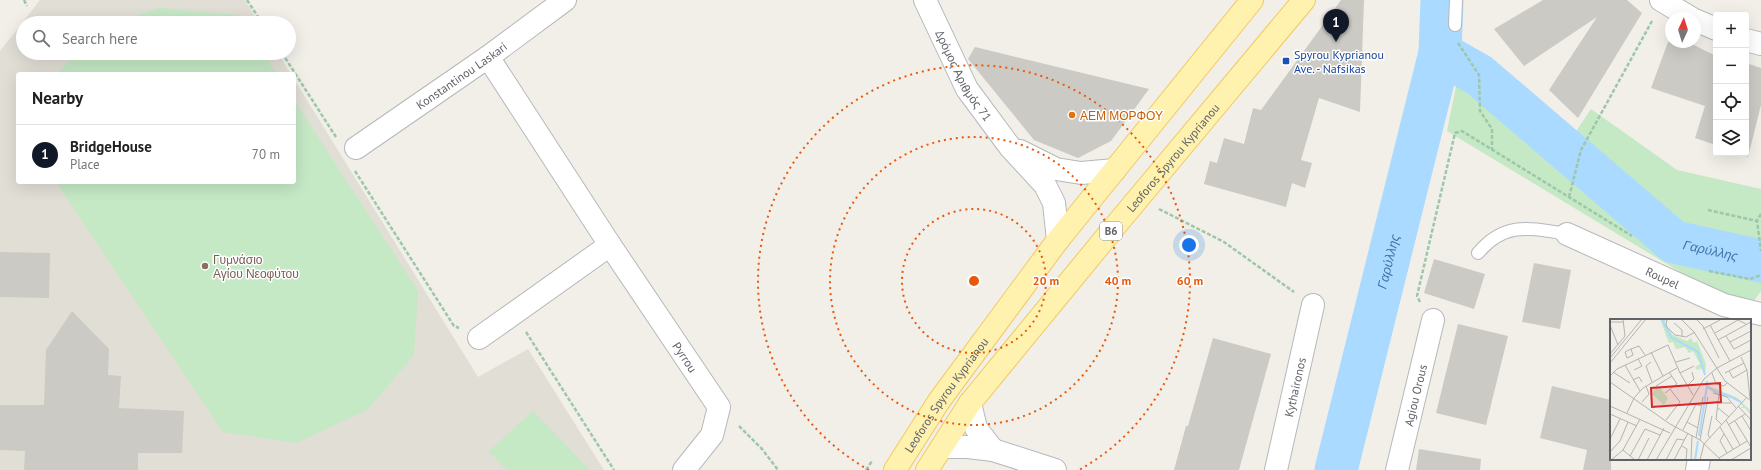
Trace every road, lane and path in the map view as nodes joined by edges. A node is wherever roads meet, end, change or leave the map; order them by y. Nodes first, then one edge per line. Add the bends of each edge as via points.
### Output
1 (24, 0) edge
2 (247, 0) edge
3 (565, 0) edge
4 (925, 0) edge
5 (1252, 0) edge
6 (1304, 0) edge
7 (1456, 0) edge
8 (1662, 1) edge
9 (27, 6) dead end
10 (1681, 12) edge
11 (257, 16) edge
12 (1701, 23) edge
13 (1455, 25) joint
14 (1713, 28) edge
15 (1749, 41) edge
16 (1761, 44) edge
17 (488, 57) junction
18 (287, 60) edge
19 (294, 72) edge
20 (296, 75) edge
21 (1010, 147) junction
22 (356, 148) junction
23 (1492, 150) junction
24 (1115, 170) junction
25 (1569, 197) junction
26 (1138, 199) junction
27 (1708, 210) dead end
28 (1761, 214) edge
29 (1757, 221) junction
30 (1567, 234) joint
31 (1633, 236) dead end
32 (1058, 240) junction
33 (610, 245) junction
34 (1761, 251) edge
35 (1478, 253) dead end
36 (1704, 270) dead end
37 (1761, 275) edge
38 (1313, 305) joint
39 (1722, 312) edge
40 (514, 313) junction
41 (1761, 314) edge
42 (1433, 320) joint
43 (479, 338) joint
44 (970, 403) junction
45 (719, 407) junction
46 (942, 447) junction
47 (993, 450) junction
48 (1699, 460) edge
49 (614, 470) edge
50 (684, 470) edge
51 (778, 470) edge
52 (895, 470) edge
53 (927, 470) edge
54 (1055, 470) edge
55 (1276, 470) edge
56 (1397, 470) edge
57 (1697, 470) edge

1 - 9 path
2 - 11 path
3 - 17 street, Konstantinou Laskari
4 - 21 street, Δρόμος Αριθμός 71 via 967,89
5 - 24 main road, Leoforos Spyrou Kyprianou
6 - 26 main road, Leoforos Spyrou Kyprianou / B6
7 - 13 lane
8 - 10 street
8 - 25 path via 1581,150
12 - 14 street
13 - 23 path via 1454,36 1479,75 1480,111 1492,129
15 - 16 street
17 - 22 street, Konstantinou Laskari
17 - 33 street, Pyrrou
18 - 19 path
20 - 22 path via 338,140
21 - 24 street, Δρόμος Αριθμός 71 via 1056,169 1081,173
21 - 32 street, Δρόμος Αριθμός 71 via 1045,185 1054,203
22 - 43 path via 354,169 454,326
23 - 25 path
23 - 42 path via 1462,130 1455,133 1417,296
24 - 32 main road, Leoforos Spyrou Kyprianou
25 - 31 path
26 - 38 path via 1224,242
26 - 44 main road, Leoforos Spyrou Kyprianou / B6
27 - 29 path
28 - 29 path
29 - 34 path
30 - 35 lane via 1533,229 1506,231 1488,242
30 - 39 street, Roupel
32 - 52 main road, Leoforos Spyrou Kyprianou via 939,401
33 - 40 street
33 - 45 street, Pyrrou
36 - 37 path via 1750,279
38 - 55 street, Kythaironos
39 - 41 street, Roupel
40 - 43 street
40 - 49 path
42 - 56 street, Agiou Orous
44 - 46 main road, Leoforos Spyrou Kyprianou / B6
44 - 47 street via 976,428
45 - 50 street via 712,436
45 - 51 path via 762,449
46 - 47 street
46 - 53 main road, Leoforos Spyrou Kyprianou / B6
47 - 54 street
48 - 57 street

